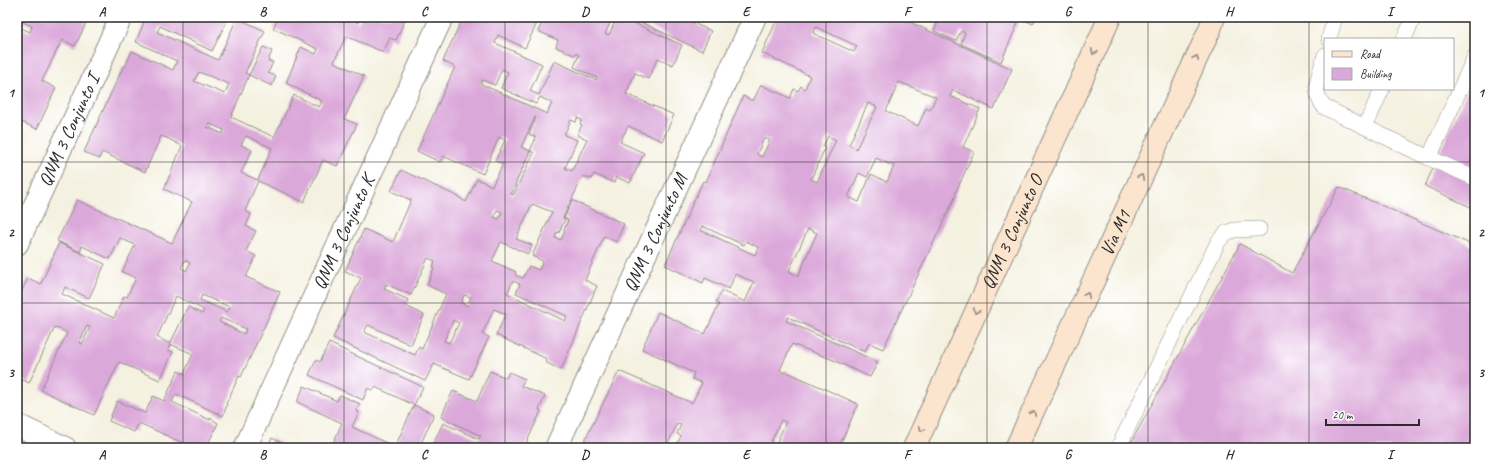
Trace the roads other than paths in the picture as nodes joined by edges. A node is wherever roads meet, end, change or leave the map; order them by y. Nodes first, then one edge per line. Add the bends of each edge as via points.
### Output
1 (121, 17) edge
2 (442, 17) edge
3 (755, 17) edge
4 (1110, 17) edge
5 (1335, 17) edge
6 (1414, 17) edge
7 (1208, 21) edge
8 (1329, 38) edge
9 (1404, 38) edge
10 (1475, 56) edge
11 (1324, 59) edge
12 (1382, 90) edge
13 (1365, 128) junction
14 (1429, 158) junction
15 (1475, 178) edge
16 (1259, 229) dead end
17 (17, 244) edge
18 (17, 425) edge
19 (65, 448) edge
20 (245, 448) edge
21 (556, 448) edge
22 (914, 448) edge
23 (1016, 448) edge
24 (1118, 448) edge

1 - 17 street, QNM 3 Conjunto I
2 - 20 street, QNM 3 Conjunto K
3 - 21 street, QNM 3 Conjunto M
4 -> 22 main road, QNM 3 Conjunto O
5 - 8 lane
6 - 9 lane
23 -> 7 main road, Via M1
10 - 14 lane
11 - 13 lane via 1316,91 1318,99 1324,107
12 - 13 lane
13 - 14 lane
14 - 15 lane
16 - 24 lane via 1234,230 1226,233 1218,242
18 - 19 street

